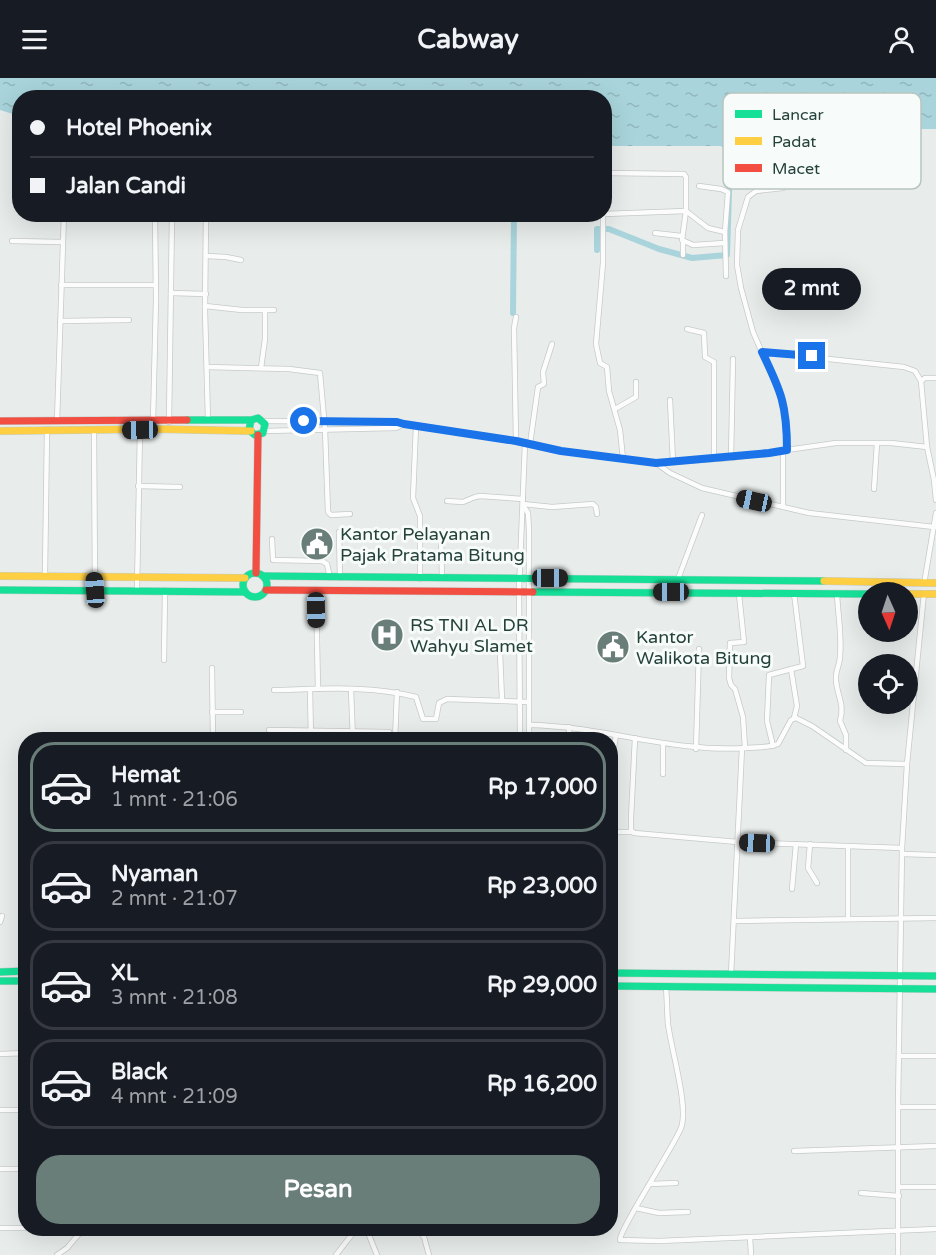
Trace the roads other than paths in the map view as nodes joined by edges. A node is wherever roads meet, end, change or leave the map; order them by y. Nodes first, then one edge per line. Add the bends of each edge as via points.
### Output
1 (612, 173) edge
2 (699, 186) dead end
3 (783, 189) dead end
4 (686, 211) junction
5 (612, 214) edge
6 (63, 222) edge
7 (155, 222) edge
8 (172, 222) edge
9 (206, 222) edge
10 (604, 222) edge
11 (725, 232) junction
12 (655, 233) dead end
13 (682, 238) junction
14 (12, 241) dead end
15 (62, 242) junction
16 (725, 243) junction
17 (683, 255) dead end
18 (206, 256) junction
19 (241, 260) dead end
20 (726, 276) dead end
21 (61, 285) junction
22 (156, 285) junction
23 (206, 294) junction
24 (171, 296) junction
25 (156, 299) junction
26 (206, 306) junction
27 (266, 310) junction
28 (274, 310) dead end
29 (516, 317) dead end
30 (129, 320) dead end
31 (60, 321) junction
32 (687, 329) dead end
33 (552, 344) dead end
34 (762, 352) junction
35 (733, 359) dead end
36 (207, 367) junction
37 (261, 368) junction
38 (936, 378) edge
39 (921, 381) junction
40 (636, 382) dead end
41 (670, 400) dead end
42 (615, 410) junction
43 (153, 420) junction
44 (169, 420) junction
45 (208, 420) junction
46 (251, 420) junction
47 (263, 420) junction
48 (0, 421) edge
49 (46, 421) junction
50 (325, 421) junction
51 (404, 424) junction
52 (57, 426) junction
53 (416, 426) junction
54 (154, 429) junction
55 (170, 429) junction
56 (325, 429) junction
57 (47, 430) junction
58 (94, 430) junction
59 (140, 430) junction
60 (0, 431) edge
61 (258, 432) junction
62 (516, 441) junction
63 (877, 443) junction
64 (527, 444) junction
65 (927, 447) junction
66 (785, 450) junction
67 (731, 458) junction
68 (623, 459) junction
69 (714, 459) junction
70 (933, 460) edge
71 (673, 462) junction
72 (656, 463) junction
73 (138, 486) junction
74 (180, 488) dead end
75 (874, 489) dead end
76 (936, 500) edge
77 (447, 501) dead end
78 (523, 503) junction
79 (783, 507) junction
80 (936, 513) edge
81 (350, 514) dead end
82 (597, 514) dead end
83 (702, 515) dead end
84 (934, 527) junction
85 (339, 532) dead end
86 (441, 535) dead end
87 (272, 539) dead end
88 (521, 546) junction
89 (529, 546) junction
90 (930, 553) junction
91 (936, 553) edge
92 (260, 574) junction
93 (0, 576) edge
94 (45, 576) junction
95 (94, 576) junction
96 (137, 577) junction
97 (520, 577) junction
98 (529, 577) junction
99 (245, 578) junction
100 (330, 578) junction
101 (340, 578) junction
102 (406, 578) junction
103 (442, 578) junction
104 (420, 579) junction
105 (678, 579) junction
106 (925, 583) junction
107 (936, 583) edge
108 (0, 590) edge
109 (95, 590) junction
110 (137, 590) junction
111 (165, 590) junction
112 (266, 590) junction
113 (316, 590) junction
114 (519, 590) junction
115 (407, 591) junction
116 (529, 591) junction
117 (246, 592) junction
118 (738, 592) junction
119 (794, 593) junction
120 (837, 593) junction
121 (858, 594) edge
122 (918, 594) edge
123 (923, 594) junction
124 (936, 594) edge
125 (519, 649) junction
126 (699, 649) dead end
127 (164, 660) dead end
128 (212, 668) dead end
129 (791, 669) junction
130 (310, 689) junction
131 (318, 689) junction
132 (351, 689) junction
133 (274, 690) dead end
134 (396, 692) junction
135 (502, 700) junction
136 (519, 702) junction
137 (529, 702) junction
138 (212, 712) junction
139 (241, 712) dead end
140 (794, 718) junction
141 (529, 725) junction
142 (569, 727) junction
143 (269, 730) dead end
144 (310, 730) junction
145 (353, 731) junction
146 (213, 732) edge
147 (389, 732) dead end
148 (395, 732) edge
149 (520, 732) edge
150 (529, 732) edge
151 (569, 732) edge
152 (598, 732) edge
153 (618, 735) edge
154 (635, 738) junction
155 (663, 743) junction
156 (773, 746) junction
157 (743, 748) junction
158 (696, 749) junction
159 (846, 750) junction
160 (907, 764) junction
161 (663, 774) dead end
162 (618, 831) edge
163 (633, 832) junction
164 (738, 842) junction
165 (796, 844) junction
166 (810, 844) junction
167 (848, 846) junction
168 (902, 848) junction
169 (902, 854) junction
170 (936, 855) edge
171 (817, 883) dead end
172 (792, 889) dead end
173 (2, 916) dead end
174 (902, 917) junction
175 (848, 918) junction
176 (936, 918) edge
177 (734, 921) junction
178 (0, 922) edge
179 (18, 971) edge
180 (0, 972) edge
181 (618, 973) edge
182 (731, 975) junction
183 (900, 976) junction
184 (936, 976) edge
185 (0, 981) edge
186 (18, 981) edge
187 (618, 986) edge
188 (666, 987) junction
189 (901, 988) junction
190 (936, 989) edge
191 (18, 1053) edge
192 (0, 1054) edge
193 (900, 1056) junction
194 (936, 1056) edge
195 (898, 1107) junction
196 (936, 1107) edge
197 (0, 1110) edge
198 (18, 1110) edge
199 (936, 1146) edge
200 (898, 1147) junction
201 (795, 1151) dead end
202 (18, 1168) edge
203 (0, 1169) edge
204 (676, 1183) dead end
205 (650, 1184) junction
206 (899, 1187) junction
207 (936, 1187) edge
208 (861, 1193) dead end
209 (899, 1196) junction
210 (636, 1208) junction
211 (688, 1212) dead end
212 (18, 1227) edge
213 (0, 1228) edge
214 (936, 1229) edge
215 (899, 1230) junction
216 (77, 1236) edge
217 (351, 1236) edge
218 (369, 1236) edge
219 (423, 1236) edge
220 (750, 1237) junction
221 (57, 1255) edge
222 (336, 1255) edge
223 (377, 1255) edge
224 (429, 1255) edge
225 (751, 1255) edge
226 (898, 1255) edge

1 - 4 street via 684,174
2 - 11 street via 728,192
3 - 34 street via 756,191 747,197 738,230 741,288
4 - 5 street
4 - 11 street via 708,228
4 - 13 street
6 - 15 street
7 - 22 street
8 - 24 street
9 - 18 street
10 - 42 street via 596,344 600,363 607,367
11 - 16 street
12 - 13 street
13 - 16 street via 693,245
13 - 17 street
14 - 15 street
15 - 21 street
16 - 20 street
18 - 19 street
18 - 23 street
21 - 22 street
21 - 31 street
22 - 25 street
23 - 24 street
23 - 26 street
24 - 25 street
24 - 44 street
25 - 43 street
26 - 27 street
26 - 36 street
27 - 28 street
27 - 37 street
29 - 62 street
30 - 31 street
31 - 52 street
32 - 69 street via 704,333 705,357 714,362
33 - 64 street via 543,372 544,384 538,387
34 - 39 street via 903,367 915,371
34 - 66 street via 784,403
35 - 67 street
36 - 37 street
36 - 45 street
37 - 50 street via 320,373
38 - 39 street
39 - 65 street
40 - 42 street via 636,397
41 - 71 street
42 - 68 street
43 - 44 main road
43 - 52 main road
43 - 54 street
44 - 45 main road
44 - 55 street
45 - 46 main road
46 - 47 main road
46 - 61 main road via 249,427
47 - 50 street
47 - 61 main road via 266,427
48 - 49 main road
49 - 52 main road
49 - 57 street
50 - 51 street
50 - 56 street
51 - 53 street
51 - 56 street via 396,428
52 - 57 main road
52 - 58 main road
53 - 62 street
53 - 104 street via 413,498 420,516
54 - 55 main road
54 - 59 main road
55 - 61 main road
56 - 61 street
56 - 81 street via 328,512
57 - 60 main road
57 - 94 street
58 - 59 main road
58 - 95 street
59 - 73 street
61 - 92 main road
62 - 64 street
63 - 65 street
63 - 66 street via 836,443
63 - 75 street
64 - 68 street
64 - 78 street
65 - 70 street
66 - 67 street
66 - 79 street
67 - 69 street
68 - 72 street
69 - 71 street
70 - 76 street
71 - 72 street
72 - 79 street via 702,488
73 - 74 street
73 - 96 street
77 - 78 street via 463,502 480,496
78 - 82 street via 552,507 593,504
78 - 88 street
78 - 89 street via 528,513
79 - 84 street via 819,515
80 - 84 street
83 - 105 street
84 - 90 street
85 - 101 street
86 - 103 street
87 - 100 street via 273,560 322,561 327,564
88 - 89 street
88 - 97 street
89 - 98 street
90 - 91 street
90 - 106 street
92 - 99 main road
92 - 100 main road
92 - 112 main road via 267,582
93 - 94 main road
94 - 95 main road
95 - 96 main road
95 - 109 street
96 - 99 main road
96 - 110 street
97 - 98 main road
97 - 103 main road
97 - 114 street
98 - 105 main road
98 - 116 street
99 - 117 main road
100 - 101 main road
101 - 102 main road
102 - 104 main road
102 - 115 main road
103 - 104 main road
105 - 106 main road
106 - 107 main road
106 - 123 street
108 - 109 main road
109 - 110 main road
110 - 111 main road
111 - 117 main road
111 - 127 street
112 - 113 main road
112 - 117 main road via 256,596
113 - 115 main road
113 - 131 street
114 - 115 main road
114 - 116 main road
114 - 125 street
116 - 118 main road
116 - 137 street
118 - 119 main road
118 - 157 street via 744,642 730,644 729,678 743,717
119 - 120 main road
119 - 129 street via 803,666
120 - 121 main road
120 - 159 street via 841,654 835,678 843,705 840,721 846,735
122 - 123 main road
123 - 124 main road
123 - 160 street
125 - 135 street via 505,648 500,653
125 - 136 street
126 - 158 street
128 - 138 street
129 - 140 street via 797,706
129 - 156 street via 769,675 767,721
130 - 131 street
130 - 133 street
130 - 144 street
131 - 132 street
132 - 134 street
132 - 145 street
134 - 135 street via 416,697 426,720 436,719 439,703 447,699
134 - 148 street
135 - 136 street
136 - 137 street
136 - 149 street
137 - 141 street
138 - 139 street
138 - 146 street
140 - 156 street via 781,741
140 - 159 street
141 - 142 street
141 - 150 street
142 - 151 street
142 - 152 street
143 - 144 street
144 - 145 street
145 - 147 street
153 - 154 street
154 - 155 street
154 - 163 street
155 - 158 street
155 - 161 street
156 - 157 street
157 - 158 street
157 - 164 street
159 - 160 street via 870,764
160 - 168 street
162 - 163 street
163 - 164 street
164 - 165 street
164 - 177 street
165 - 166 street
165 - 172 street
166 - 167 street
166 - 171 street via 808,868
167 - 168 street
167 - 175 street
168 - 169 street
169 - 170 street
169 - 174 street
173 - 178 street
174 - 175 street
174 - 176 street
174 - 183 street
175 - 177 street
177 - 182 street
179 - 180 main road
181 - 182 main road
182 - 183 main road
183 - 184 main road
183 - 189 street
185 - 186 main road
187 - 188 main road
188 - 189 main road
188 - 205 street via 668,1024 684,1111 682,1126
189 - 190 main road
189 - 193 street
191 - 192 street
193 - 194 street
193 - 195 street
195 - 196 street
195 - 200 street
197 - 198 street
199 - 200 street
200 - 201 street
200 - 206 street
202 - 203 street
204 - 205 street
205 - 210 street
206 - 207 street
206 - 209 street
208 - 209 street
209 - 215 street
210 - 211 street via 659,1213
210 - 220 street via 620,1236 622,1242
212 - 213 street
214 - 215 street
215 - 220 street
215 - 226 street
216 - 221 street
217 - 222 street
218 - 223 street
219 - 224 street
220 - 225 street

